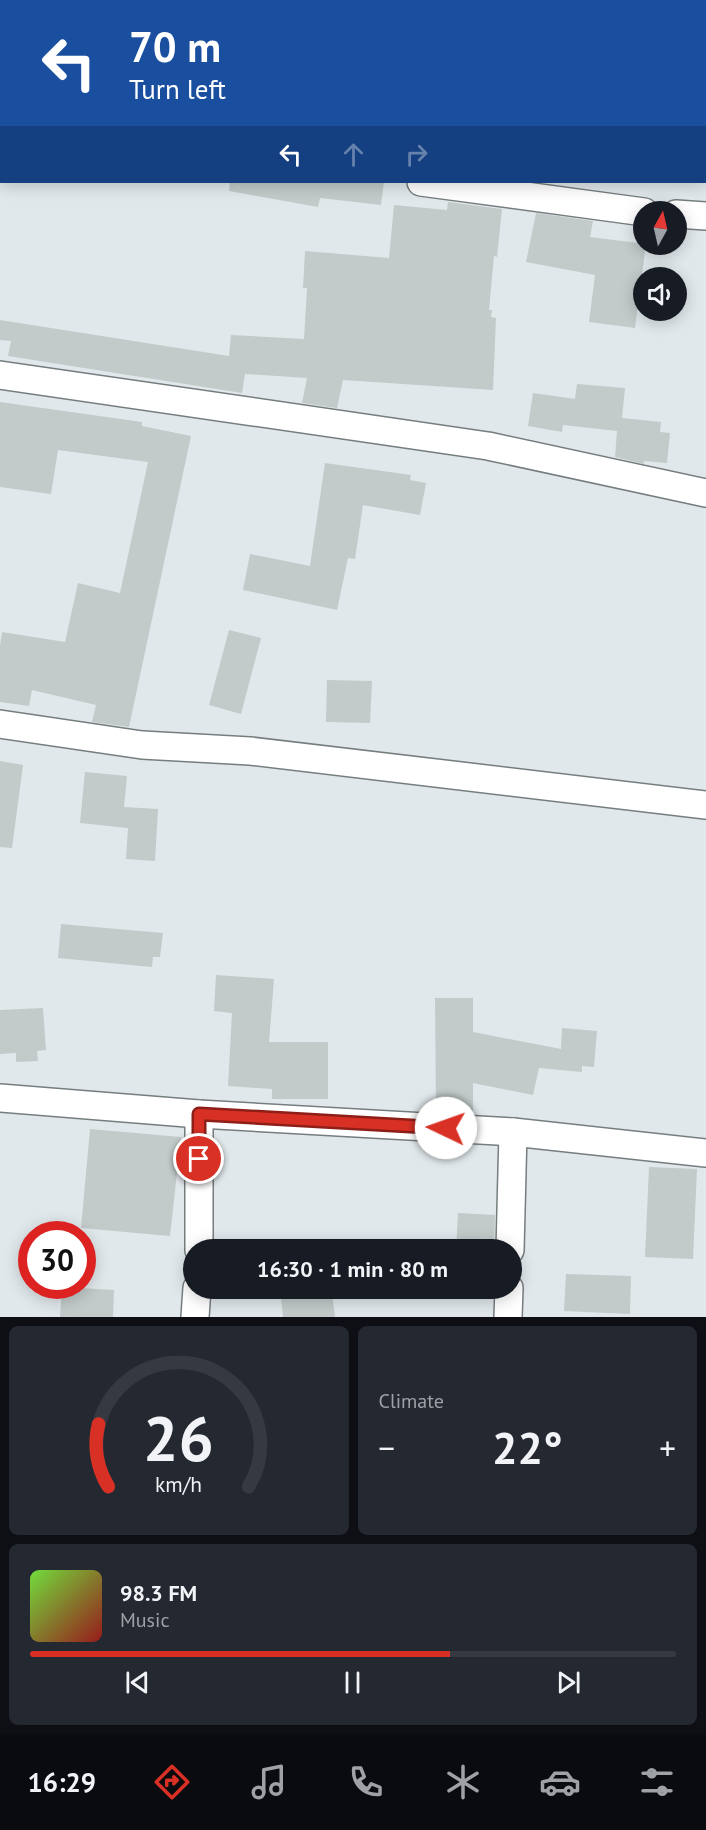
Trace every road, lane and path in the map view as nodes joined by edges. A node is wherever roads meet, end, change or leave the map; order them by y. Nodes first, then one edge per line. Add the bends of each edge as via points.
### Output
1 (428, 183) edge
2 (633, 211) edge
3 (687, 215) edge
4 (706, 216) edge
5 (0, 375) edge
6 (706, 493) edge
7 (0, 724) edge
8 (706, 805) edge
9 (0, 1098) edge
10 (199, 1114) junction
11 (513, 1132) junction
12 (706, 1153) edge
13 (199, 1239) edge
14 (510, 1239) edge
15 (196, 1299) edge
16 (509, 1299) edge
17 (195, 1317) edge
18 (508, 1317) edge

1 - 2 street
3 - 4 street
5 - 6 street via 488,446
7 - 8 street via 142,745 250,751
9 - 10 street
10 - 11 street
10 - 13 street
11 - 12 street
11 - 14 street
15 - 17 street
16 - 18 street

